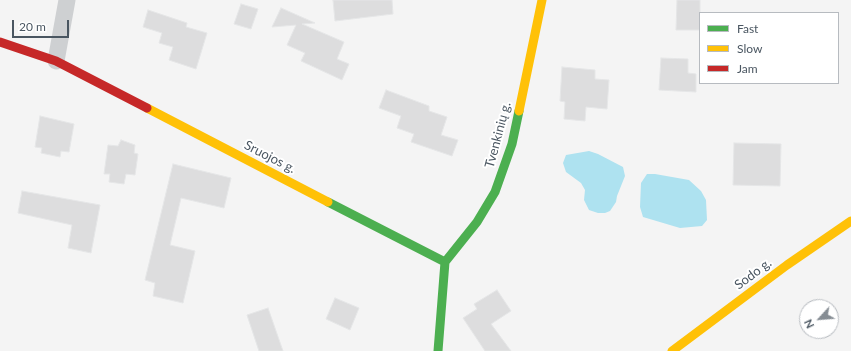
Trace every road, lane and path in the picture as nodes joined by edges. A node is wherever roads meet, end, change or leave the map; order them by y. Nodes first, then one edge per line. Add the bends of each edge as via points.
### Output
1 (67, 0) edge
2 (542, 0) edge
3 (0, 42) edge
4 (56, 61) junction
5 (851, 221) edge
6 (444, 262) junction
7 (438, 351) edge
8 (672, 351) edge

1 - 4 street
2 - 6 street, Tvenkinių g. via 512,144 495,192 477,222
3 - 4 street, Sruojos g.
4 - 6 street, Sruojos g.
5 - 8 street, Sodo g. via 787,265
6 - 7 street

